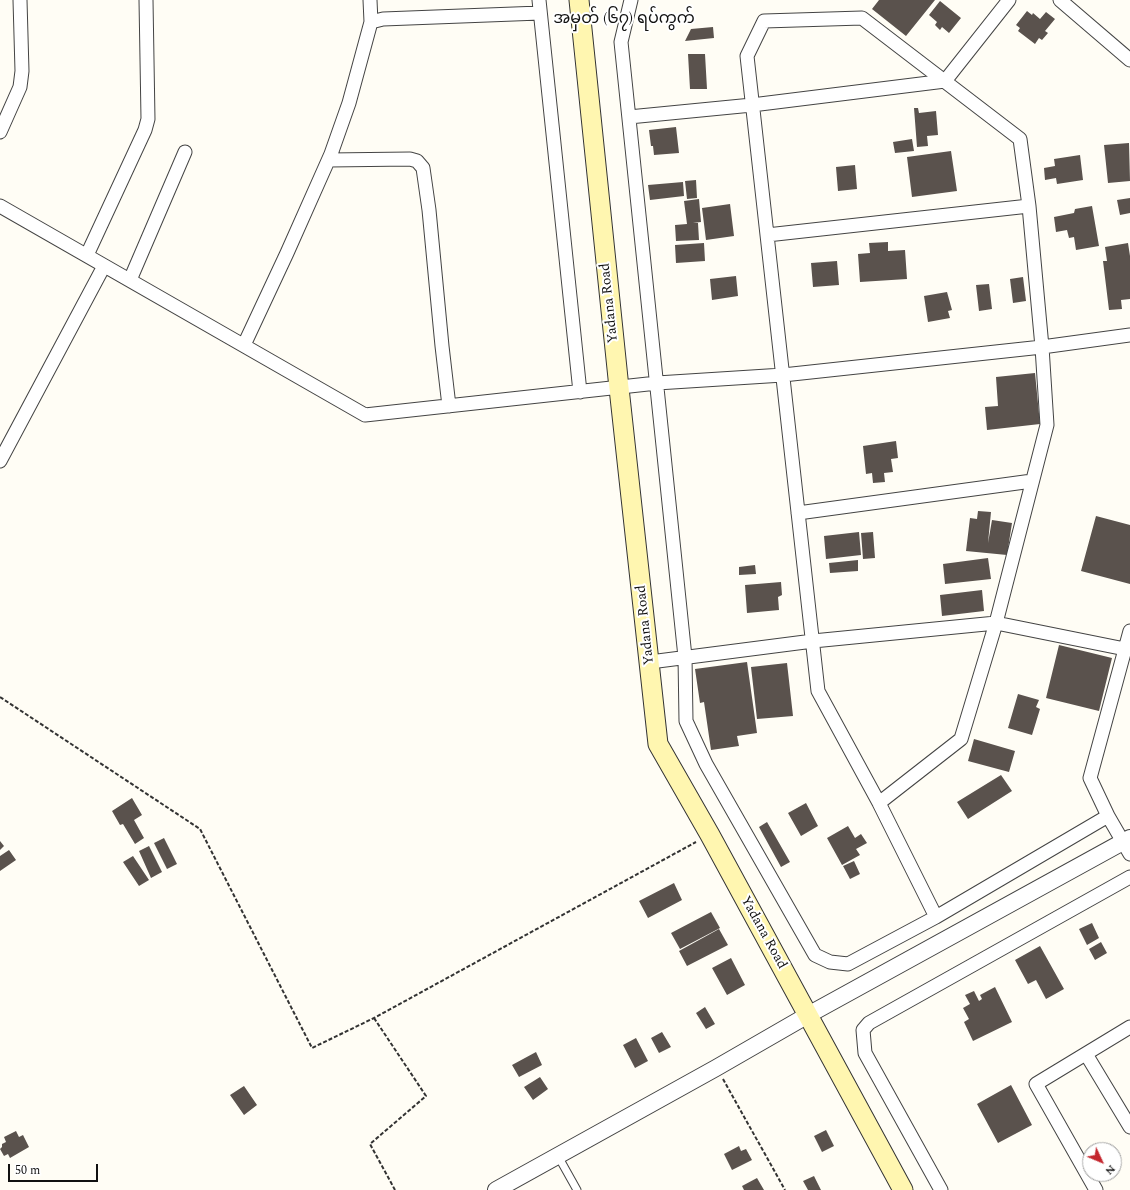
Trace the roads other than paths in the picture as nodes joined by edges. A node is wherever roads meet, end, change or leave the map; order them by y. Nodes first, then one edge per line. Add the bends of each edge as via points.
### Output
1 (20, 0) edge
2 (146, 0) edge
3 (370, 0) edge
4 (579, 0) edge
5 (631, 0) edge
6 (1009, 0) edge
7 (1060, 0) edge
8 (540, 6) edge
9 (371, 22) junction
10 (1130, 60) edge
11 (946, 81) junction
12 (752, 105) junction
13 (629, 117) junction
14 (0, 132) edge
15 (185, 152) dead end
16 (329, 160) junction
17 (0, 206) edge
18 (1029, 206) junction
19 (767, 235) junction
20 (87, 255) junction
21 (104, 266) junction
22 (130, 280) junction
23 (1130, 335) edge
24 (244, 346) junction
25 (1042, 348) junction
26 (783, 375) junction
27 (657, 383) junction
28 (619, 388) junction
29 (580, 392) junction
30 (449, 406) junction
31 (0, 460) edge
32 (1032, 481) junction
33 (798, 512) junction
34 (996, 623) junction
35 (1130, 631) edge
36 (813, 641) junction
37 (1125, 650) junction
38 (685, 657) junction
39 (650, 662) junction
40 (879, 803) junction
41 (1108, 816) junction
42 (1128, 844) edge
43 (1130, 876) edge
44 (936, 916) junction
45 (808, 1015) junction
46 (1130, 1027) edge
47 (1086, 1054) junction
48 (1130, 1127) edge
49 (558, 1156) junction
50 (496, 1190) edge
51 (577, 1190) edge
52 (903, 1190) edge
53 (941, 1190) edge
54 (1096, 1190) edge

1 - 14 street via 20,87
2 - 20 street via 148,120
3 - 9 street
4 - 28 main road, Yadana Road
5 - 13 street via 621,42
6 - 11 street
7 - 10 street
8 - 9 street
8 - 29 street
9 - 16 street via 350,103
11 - 12 street
11 - 12 street via 862,18 764,20 747,56
11 - 18 street via 1020,139
12 - 13 street
12 - 19 street
13 - 27 street
15 - 22 street
16 - 24 street
16 - 30 street via 410,159 417,161 423,168 430,210
17 - 20 street
18 - 19 street
18 - 25 street
19 - 26 street
20 - 21 street
21 - 22 street
21 - 31 street
22 - 24 street
23 - 25 street
24 - 30 street via 365,415
25 - 26 street
25 - 32 street via 1047,425
26 - 27 street
26 - 33 street
27 - 28 street
27 - 38 street
28 - 29 street
28 - 39 main road, Yadana Road
29 - 30 street
32 - 33 street
32 - 34 street
33 - 36 street
34 - 36 street
34 - 37 street
34 - 40 street via 961,738
35 - 37 street
36 - 38 street
36 - 40 street via 818,691
37 - 41 street via 1090,778
38 - 39 street
38 - 44 street via 686,721 706,764 814,955 830,962 848,964
39 - 45 main road, Yadana Road via 658,744
40 - 44 street
41 - 42 street
41 - 44 street
42 - 45 street
43 - 53 street via 869,1022 863,1030 865,1053
45 - 49 street
45 - 52 main road, Yadana Road
46 - 47 street
47 - 48 street
47 - 54 street via 1036,1084
49 - 50 street
49 - 51 lane

